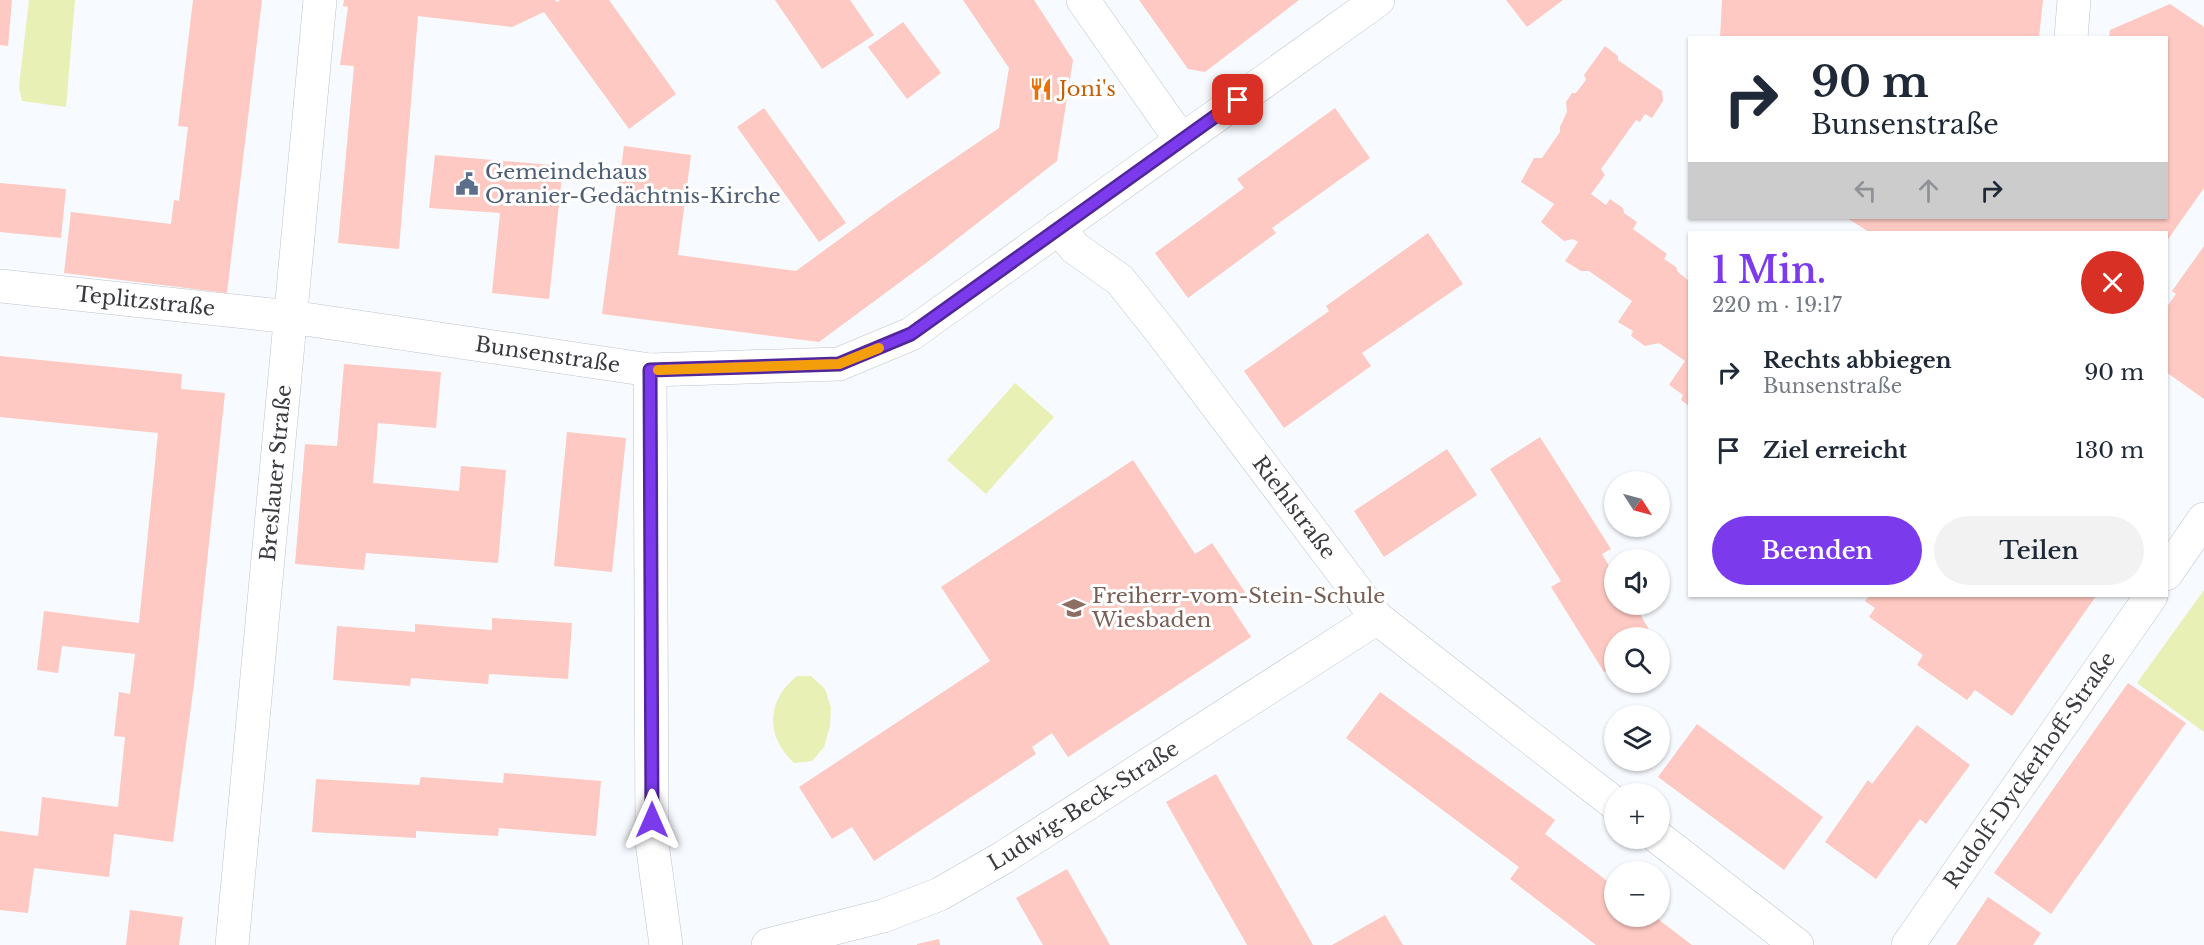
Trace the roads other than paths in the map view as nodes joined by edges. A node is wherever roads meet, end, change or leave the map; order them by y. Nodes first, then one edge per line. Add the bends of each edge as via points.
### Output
1 (320, 0) edge
2 (1083, 0) edge
3 (1378, 0) edge
4 (2074, 0) edge
5 (2071, 36) edge
6 (1181, 140) junction
7 (1058, 228) junction
8 (0, 286) edge
9 (291, 317) junction
10 (650, 370) junction
11 (2204, 519) edge
12 (2168, 571) edge
13 (2150, 597) edge
14 (1377, 618) junction
15 (1604, 795) edge
16 (1670, 847) edge
17 (232, 945) edge
18 (666, 945) edge
19 (768, 945) edge
20 (1797, 945) edge
21 (1908, 945) edge

1 - 9 street, Breslauer Straße
2 - 6 street
3 - 6 street, Bunsenstraße
4 - 5 street
6 - 7 street, Bunsenstraße
7 - 10 street, Bunsenstraße via 911,334 839,364
7 - 14 street, Riehlstraße via 1075,248 1120,280
8 - 9 street, Teplitzstraße
9 - 10 street, Bunsenstraße
9 - 17 street, Breslauer Straße
10 - 18 street via 652,843
11 - 12 street
13 - 21 street, Rudolf-Dyckerhoff-Straße
14 - 15 street, Riehlstraße
14 - 19 street, Ludwig-Beck-Straße via 1022,846 940,894 884,916
16 - 20 street

